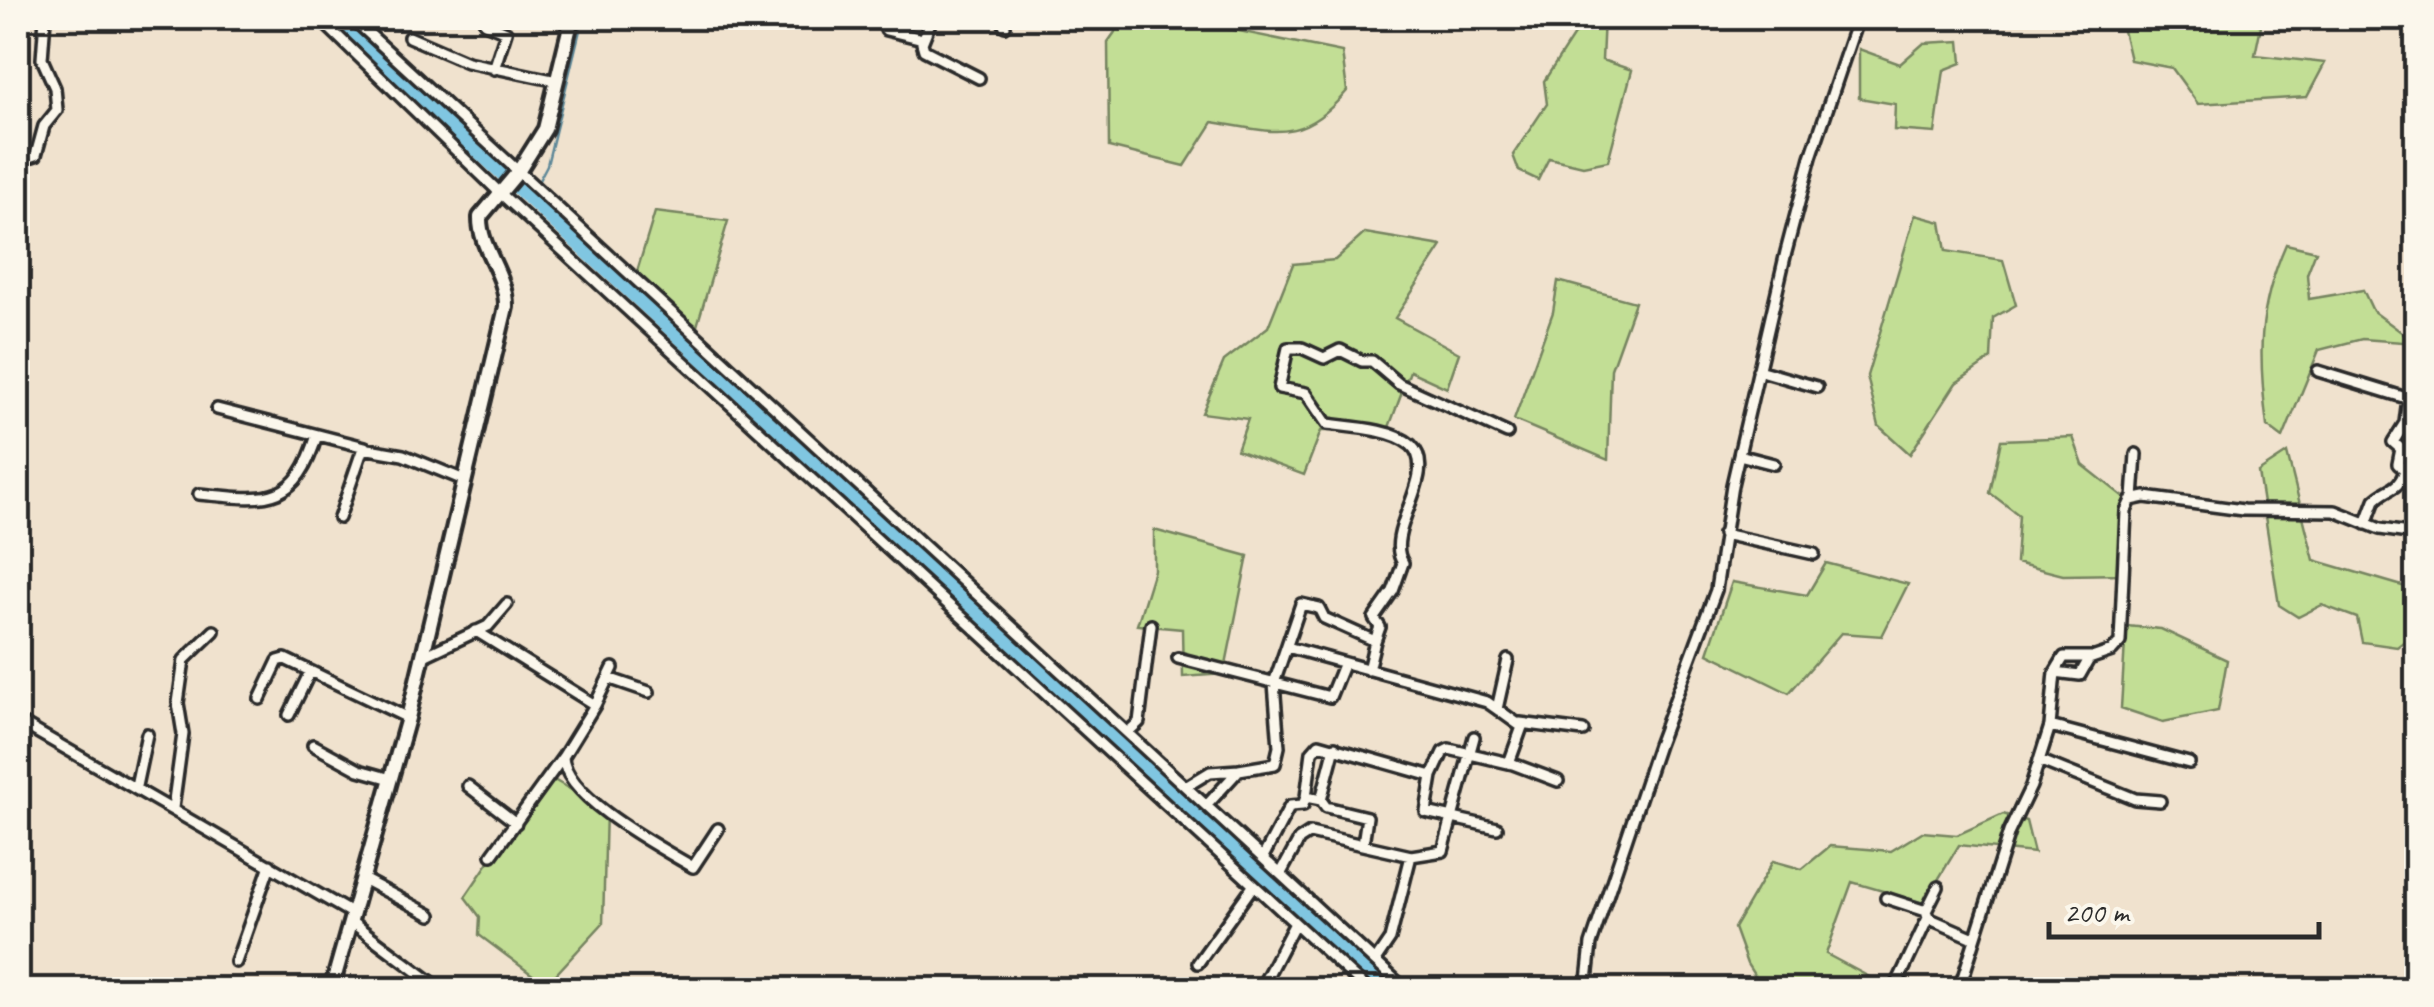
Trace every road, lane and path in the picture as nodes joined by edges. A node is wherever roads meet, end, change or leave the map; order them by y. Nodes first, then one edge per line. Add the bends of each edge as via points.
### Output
1 (45, 18) edge
2 (319, 18) edge
3 (352, 18) edge
4 (572, 18) edge
5 (932, 18) edge
6 (1858, 18) edge
7 (484, 23) dead end
8 (886, 30) dead end
9 (409, 38) dead end
10 (922, 39) junction
11 (494, 69) junction
12 (979, 78) dead end
13 (557, 81) junction
14 (18, 162) edge
15 (517, 173) junction
16 (502, 189) junction
17 (1758, 370) junction
18 (2318, 370) dead end
19 (1817, 387) dead end
20 (2412, 400) edge
21 (218, 409) dead end
22 (1507, 432) dead end
23 (317, 434) junction
24 (366, 448) junction
25 (2136, 454) dead end
26 (1739, 455) junction
27 (1774, 464) dead end
28 (2411, 471) edge
29 (464, 480) junction
30 (199, 494) dead end
31 (2133, 499) junction
32 (338, 518) dead end
33 (2366, 524) junction
34 (1724, 534) junction
35 (2416, 534) edge
36 (1814, 554) dead end
37 (508, 604) dead end
38 (1152, 625) dead end
39 (214, 631) dead end
40 (476, 631) junction
41 (1376, 641) junction
42 (1287, 646) junction
43 (2092, 657) junction
44 (422, 658) junction
45 (1178, 658) dead end
46 (1508, 660) dead end
47 (1343, 664) junction
48 (1368, 670) junction
49 (310, 672) junction
50 (2055, 672) junction
51 (1274, 683) junction
52 (649, 692) dead end
53 (260, 699) dead end
54 (595, 705) junction
55 (1497, 710) junction
56 (289, 715) dead end
57 (408, 718) junction
58 (18, 721) edge
59 (1520, 722) junction
60 (2050, 726) junction
61 (1128, 732) junction
62 (1583, 732) dead end
63 (147, 734) dead end
64 (1474, 737) dead end
65 (313, 745) dead end
66 (1335, 747) junction
67 (1470, 752) junction
68 (564, 757) junction
69 (2039, 760) junction
70 (1509, 763) junction
71 (2189, 764) dead end
72 (1239, 770) junction
73 (1432, 776) junction
74 (391, 779) junction
75 (1558, 782) dead end
76 (136, 786) junction
77 (468, 786) dead end
78 (1187, 786) junction
79 (1306, 797) junction
80 (1321, 800) junction
81 (2160, 801) dead end
82 (1208, 805) junction
83 (173, 808) junction
84 (1454, 820) junction
85 (516, 822) junction
86 (1498, 828) dead end
87 (718, 829) dead end
88 (1363, 844) junction
89 (492, 855) dead end
90 (1411, 856) junction
91 (1263, 857) junction
92 (270, 864) junction
93 (1281, 873) junction
94 (363, 879) junction
95 (1253, 886) junction
96 (1938, 886) dead end
97 (1886, 898) dead end
98 (431, 914) dead end
99 (1927, 915) junction
100 (352, 917) junction
101 (1294, 926) junction
102 (1974, 938) junction
103 (1375, 961) junction
104 (236, 962) dead end
105 (1198, 963) dead end
106 (1894, 988) edge
107 (331, 990) edge
108 (442, 990) edge
109 (1260, 990) edge
110 (1368, 990) edge
111 (1406, 990) edge
112 (1586, 990) edge
113 (1959, 990) edge

1 - 14 street via 42,59 57,110 44,126 36,155
2 - 16 street
3 - 15 street
4 - 13 main road
5 - 10 street
6 - 17 street via 1810,157
7 - 11 street via 506,32
8 - 10 street
9 - 11 street
10 - 12 street via 924,50
11 - 13 street
13 - 15 main road via 545,129
15 - 16 main road
15 - 61 street
16 - 29 main road via 479,224 506,307
16 - 95 street
17 - 19 street
17 - 26 street
18 - 20 street
20 - 28 street via 2393,442 2401,449 2398,464
21 - 23 street
22 - 41 street via 1399,384 1372,361 1340,350 1324,358 1288,348 1279,388 1306,392 1324,422 1392,436 1417,454 1418,476 1396,547 1402,563 1374,618 1380,628
23 - 24 street
23 - 30 street via 299,478 274,497
24 - 29 street via 403,454
24 - 32 street
25 - 31 street
26 - 27 street
26 - 34 street
28 - 33 street via 2375,500
29 - 44 main road
31 - 33 street via 2335,512
31 - 43 street via 2126,512 2120,642
33 - 35 street
34 - 36 street
34 - 112 street via 1716,590 1591,944
37 - 40 street
38 - 61 street via 1138,722
39 - 83 street via 184,660
40 - 44 street
40 - 54 street
41 - 42 street via 1303,602
41 - 48 street
42 - 47 street
42 - 51 street
43 - 50 street via 2064,657
43 - 50 street via 2080,675
44 - 57 main road
45 - 51 street
46 - 55 street
47 - 48 street
47 - 51 street via 1330,697
48 - 55 street
49 - 53 street via 280,660
49 - 56 street
49 - 57 street
50 - 60 street
51 - 72 street via 1275,764
52 - 54 street via 611,673
54 - 68 street
55 - 59 street
57 - 74 main road
58 - 76 street
59 - 62 street
59 - 70 street
60 - 69 street
60 - 71 street
61 - 78 street
63 - 76 street
64 - 67 street
65 - 74 street
66 - 73 street
66 - 79 street via 1314,746
66 - 80 street
67 - 70 street
67 - 73 street via 1446,748
67 - 84 street
68 - 85 street
68 - 87 street via 568,778 584,793 693,867
69 - 81 street via 2135,799
69 - 102 street
70 - 75 street
72 - 78 street via 1210,772
72 - 82 street
73 - 84 street via 1424,810
74 - 94 main road
76 - 83 street
77 - 85 street
78 - 82 street
79 - 80 street
79 - 91 street via 1303,805 1290,806
80 - 88 street via 1367,816
82 - 91 street
83 - 92 street
84 - 86 street
84 - 90 street via 1443,851
85 - 89 street
88 - 90 street
88 - 93 street via 1304,834
90 - 103 street via 1390,939
91 - 93 street
92 - 100 street
92 - 104 street
93 - 103 street
94 - 98 street
94 - 100 main road
95 - 101 street
95 - 105 street
96 - 99 street
97 - 99 street
99 - 102 street
99 - 106 street
100 - 107 main road
100 - 108 street
101 - 109 street
101 - 110 street
102 - 113 street
103 - 111 street

